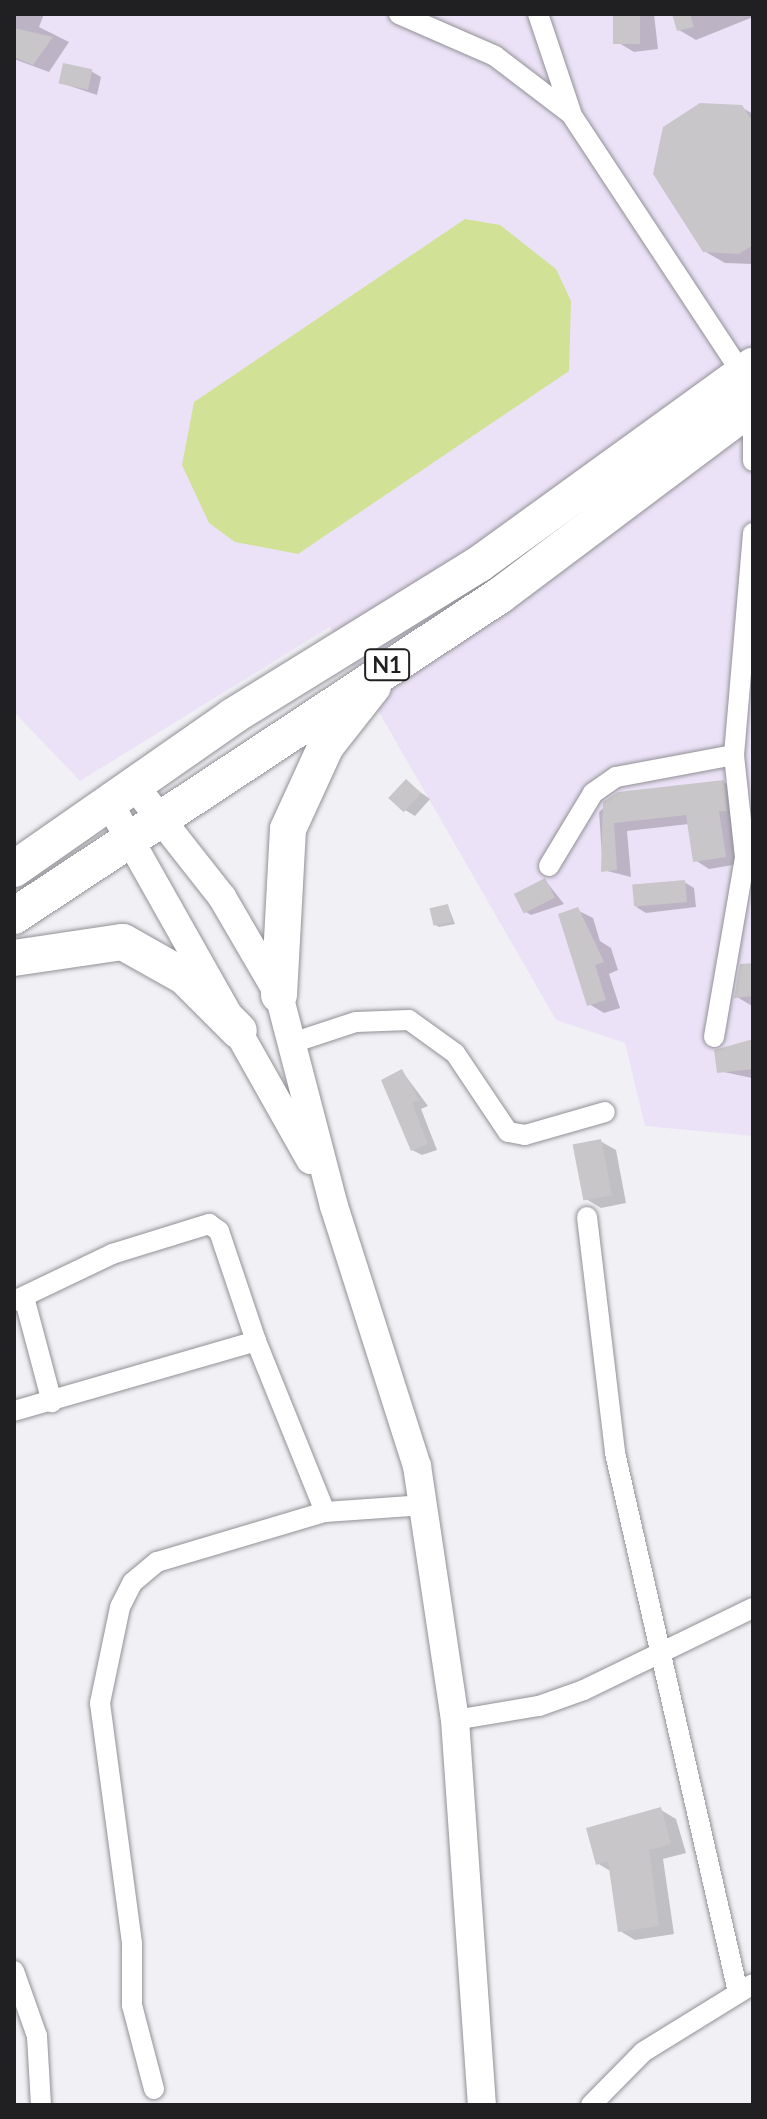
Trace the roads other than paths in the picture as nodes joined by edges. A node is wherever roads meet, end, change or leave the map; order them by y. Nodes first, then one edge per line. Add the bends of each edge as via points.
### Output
1 (399, 14) edge
2 (538, 14) edge
3 (571, 114) junction
4 (750, 382) edge
5 (753, 461) edge
6 (753, 533) edge
7 (397, 659) junction
8 (734, 755) junction
9 (120, 792) junction
10 (157, 815) junction
11 (126, 836) junction
12 (549, 866) dead end
13 (14, 869) edge
14 (14, 916) edge
15 (14, 958) edge
16 (279, 995) junction
17 (239, 1031) junction
18 (714, 1037) dead end
19 (292, 1043) junction
20 (605, 1112) dead end
21 (334, 1206) junction
22 (587, 1217) dead end
23 (19, 1299) edge
24 (256, 1341) junction
25 (52, 1402) junction
26 (14, 1411) edge
27 (425, 1505) junction
28 (325, 1512) junction
29 (753, 1608) edge
30 (657, 1656) junction
31 (455, 1720) junction
32 (14, 1971) edge
33 (746, 1988) edge
34 (154, 2089) dead end
35 (41, 2105) edge
36 (482, 2105) edge
37 (591, 2105) edge

1 - 3 street via 495,56
2 - 3 street
3 - 4 street
4 - 5 street
4 - 7 highway, N1 via 605,521
4 - 9 highway, N1 via 479,564
6 - 8 street
7 - 10 highway, N1
7 - 16 highway via 301,790 280,876
8 - 12 street via 616,777 593,793
8 - 18 street via 745,857
9 - 10 street
9 - 11 street
9 - 13 highway, N1
10 - 11 highway, N1
10 - 16 street via 222,897
11 - 14 highway, N1
11 - 17 street
15 - 17 highway via 123,942 185,977
16 - 19 street
17 - 21 street
19 - 20 street via 356,1022 409,1020 455,1053 508,1132 525,1135
19 - 21 street
21 - 27 street
22 - 30 street via 615,1453
23 - 24 street via 112,1254 209,1224 219,1231
23 - 25 street
24 - 25 street
24 - 28 street
25 - 26 street
27 - 28 street
27 - 31 street
28 - 34 street via 157,1562 133,1582 108,1647 100,1703 111,1821 132,1943 132,2005
29 - 30 street
30 - 31 street via 539,1706
30 - 33 street
31 - 36 street
32 - 35 street via 37,2036
33 - 37 street via 643,2052

